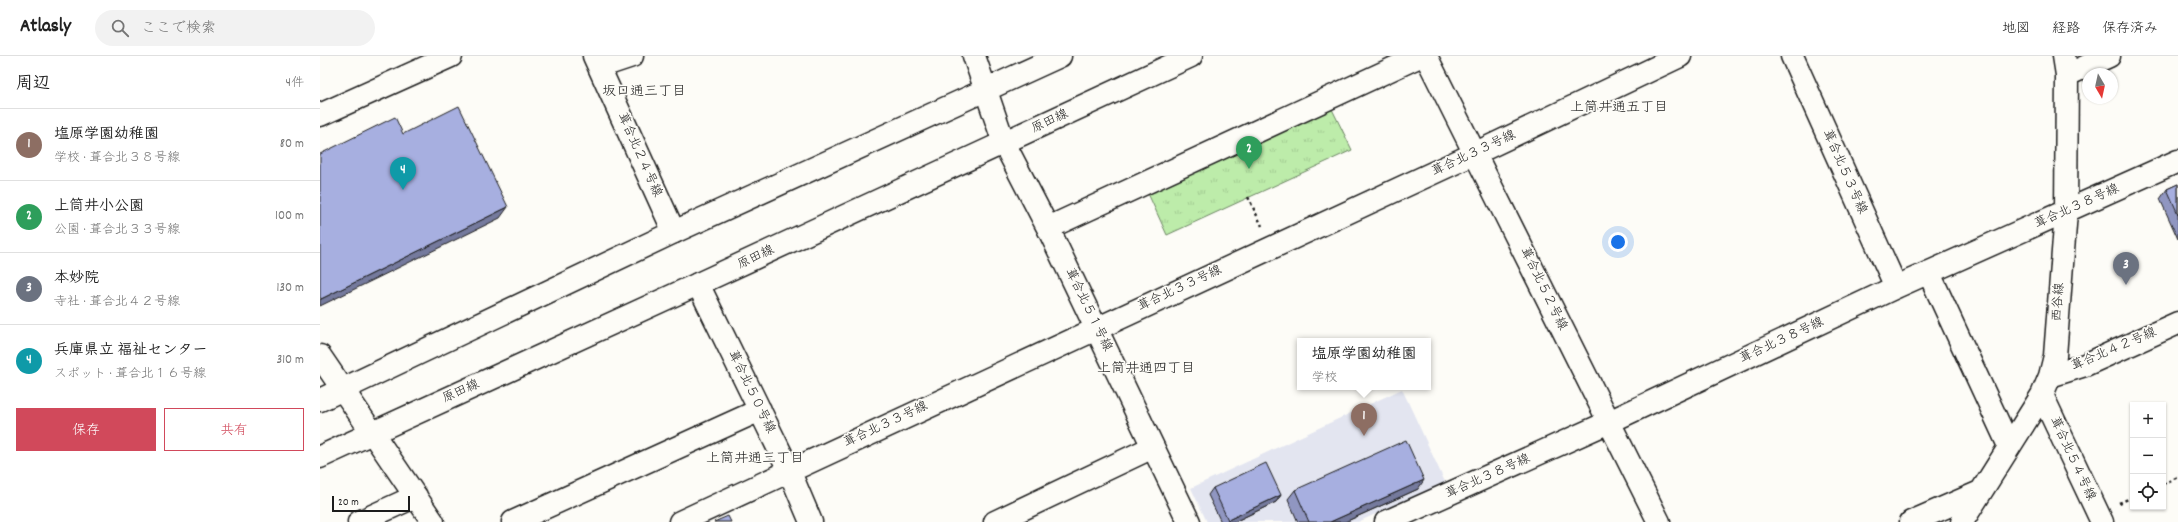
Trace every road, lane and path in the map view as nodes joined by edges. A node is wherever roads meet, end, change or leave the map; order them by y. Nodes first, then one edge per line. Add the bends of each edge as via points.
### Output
1 (451, 56) edge
2 (632, 56) edge
3 (974, 56) edge
4 (1060, 56) edge
5 (1191, 56) edge
6 (1420, 56) edge
7 (1426, 56) edge
8 (1680, 56) edge
9 (1792, 56) edge
10 (2109, 56) edge
11 (596, 62) edge
12 (2065, 66) edge
13 (986, 90) junction
14 (320, 115) edge
15 (1004, 143) junction
16 (1476, 153) junction
17 (2178, 161) edge
18 (1248, 197) dead end
19 (2066, 212) junction
20 (1048, 228) junction
21 (674, 232) junction
22 (1272, 247) junction
23 (1929, 273) junction
24 (698, 284) junction
25 (1896, 287) junction
26 (2178, 323) edge
27 (1096, 328) junction
28 (320, 356) edge
29 (2046, 386) junction
30 (343, 389) junction
31 (320, 400) edge
32 (760, 410) junction
33 (1609, 422) junction
34 (373, 433) junction
35 (2009, 446) junction
36 (1153, 447) junction
37 (320, 457) edge
38 (789, 470) junction
39 (2178, 477) edge
40 (2166, 483) edge
41 (1980, 492) junction
42 (416, 496) junction
43 (359, 522) edge
44 (433, 522) edge
45 (513, 522) edge
46 (680, 522) edge
47 (811, 522) edge
48 (995, 522) edge
49 (1189, 522) edge
50 (1386, 522) edge
51 (1659, 522) edge
52 (1911, 522) edge
53 (1962, 522) edge
54 (2102, 522) edge

1 - 14 street
2 - 11 street
3 - 13 street, 葺合北５１号線
4 - 13 street
5 - 15 street, 原田線
6 - 20 street
7 - 16 street, 葺合北５２号線
8 - 16 street, 葺合北３３号線
9 - 25 street, 葺合北５３号線
10 - 12 street
11 - 21 street, 葺合北２４号線
12 - 19 street, 西谷線
13 - 15 street, 葺合北５１号線
13 - 21 street
15 - 20 street, 葺合北５１号線
15 - 24 street, 原田線
16 - 22 street, 葺合北３３号線
16 - 33 street, 葺合北５２号線
17 - 19 street, 葺合北３８号線
18 - 22 path
19 - 23 street, 葺合北３８号線
19 - 29 street, 西谷線 via 2055,356
20 - 27 street, 葺合北５１号線
21 - 30 street
22 - 27 street, 葺合北３３号線
23 - 25 street, 葺合北３８号線
23 - 35 street
24 - 32 street, 葺合北５０号線
24 - 34 street, 原田線
25 - 33 street, 葺合北３８号線
26 - 29 street, 葺合北４２号線 via 2085,365
27 - 36 street, 葺合北５１号線
27 - 38 street, 葺合北３３号線
28 - 30 street
29 - 35 street, 西谷線
29 - 54 street, 葺合北５４号線
30 - 31 street
30 - 34 street
32 - 38 street, 葺合北５０号線
32 - 45 street
33 - 50 street, 葺合北３８号線
33 - 51 street, 葺合北５２号線
34 - 37 street, 原田線
34 - 42 street
35 - 41 street, 西谷線
36 - 48 street
36 - 49 street, 葺合北５１号線
38 - 46 street, 葺合北３３号線
38 - 47 street, 葺合北５０号線
39 - 40 path
41 - 52 street
41 - 53 street, 西谷線
42 - 43 street
42 - 44 street

